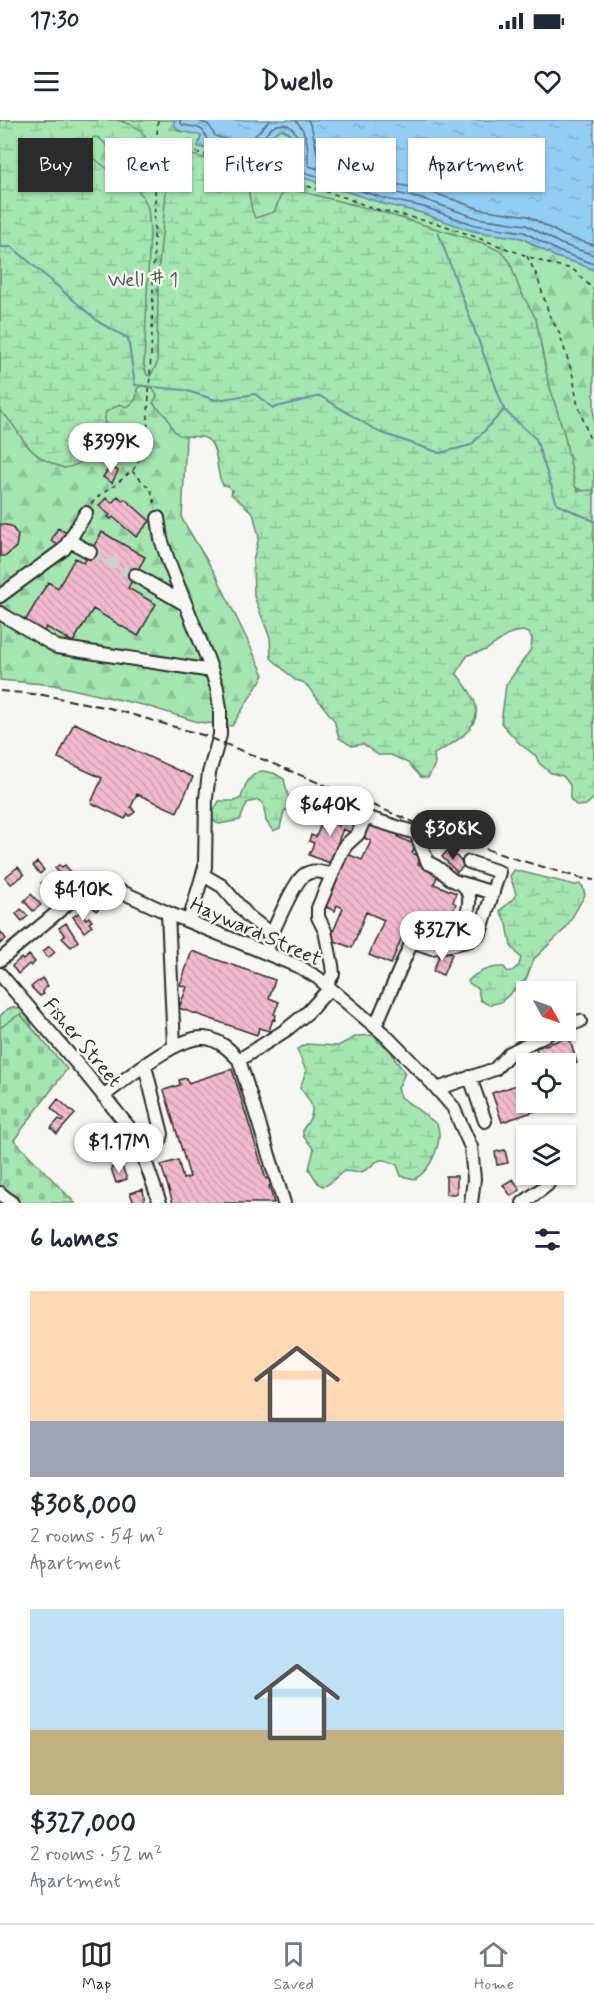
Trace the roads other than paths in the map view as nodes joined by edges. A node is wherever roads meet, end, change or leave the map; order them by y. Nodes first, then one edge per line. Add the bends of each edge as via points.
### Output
1 (86, 513) road end
2 (158, 518) road end
3 (70, 541) junction
4 (90, 552) tunnel mouth
5 (135, 575) tunnel mouth
6 (0, 596) edge
7 (185, 604) junction
8 (0, 613) edge
9 (212, 671) junction
10 (469, 862) dead end
11 (203, 875) junction
12 (332, 875) junction
13 (461, 884) junction
14 (493, 893) junction
15 (168, 913) junction
16 (189, 921) junction
17 (270, 938) junction
18 (454, 944) junction
19 (267, 953) junction
20 (0, 960) edge
21 (0, 974) edge
22 (328, 986) junction
23 (580, 1021) dead end
24 (576, 1022) edge
25 (374, 1026) junction
26 (533, 1041) edge
27 (174, 1046) junction
28 (239, 1060) junction
29 (145, 1066) junction
30 (471, 1077) junction
31 (437, 1089) junction
32 (103, 1096) junction
33 (485, 1121) dead end
34 (142, 1152) junction
35 (547, 1185) edge
36 (0, 1193) edge
37 (12, 1203) edge
38 (160, 1203) edge
39 (284, 1203) edge
40 (471, 1203) edge
41 (523, 1203) edge

1 - 3 street
2 - 7 street
3 - 4 street
3 - 6 street
5 - 7 street
7 - 9 street
8 - 9 street via 57,647
9 - 11 street via 219,699 220,730 206,798
10 - 14 street via 499,872
11 - 16 street
11 - 17 street via 222,886
12 - 13 street via 342,851 367,817 416,833 428,863
12 - 17 street via 312,872 301,878
12 - 22 street via 318,912 332,965
13 - 14 street
13 - 18 street via 470,902
14 - 18 street via 480,933
15 - 16 street, Hayward Street
15 - 20 street, Hayward Street via 105,884 93,883
15 - 27 street
16 - 19 street, Hayward Street
17 - 19 street
18 - 25 street via 432,948 412,941
19 - 22 street, Hayward Street
21 - 32 street, Fisher Street
22 - 25 street, Hayward Street
22 - 28 street via 308,1012
23 - 24 street
25 - 31 street, Hayward Street
26 - 30 street via 510,1053 495,1070
27 - 28 street via 204,1038 228,1047
27 - 29 street
28 - 39 street
29 - 32 street
29 - 34 street via 162,1134 156,1147
30 - 31 street
30 - 33 street
31 - 40 street, Hayward Street via 453,1107 471,1147
32 - 34 street, Fisher Street via 132,1131
34 - 38 street, Fisher Street
35 - 41 street
36 - 37 street

